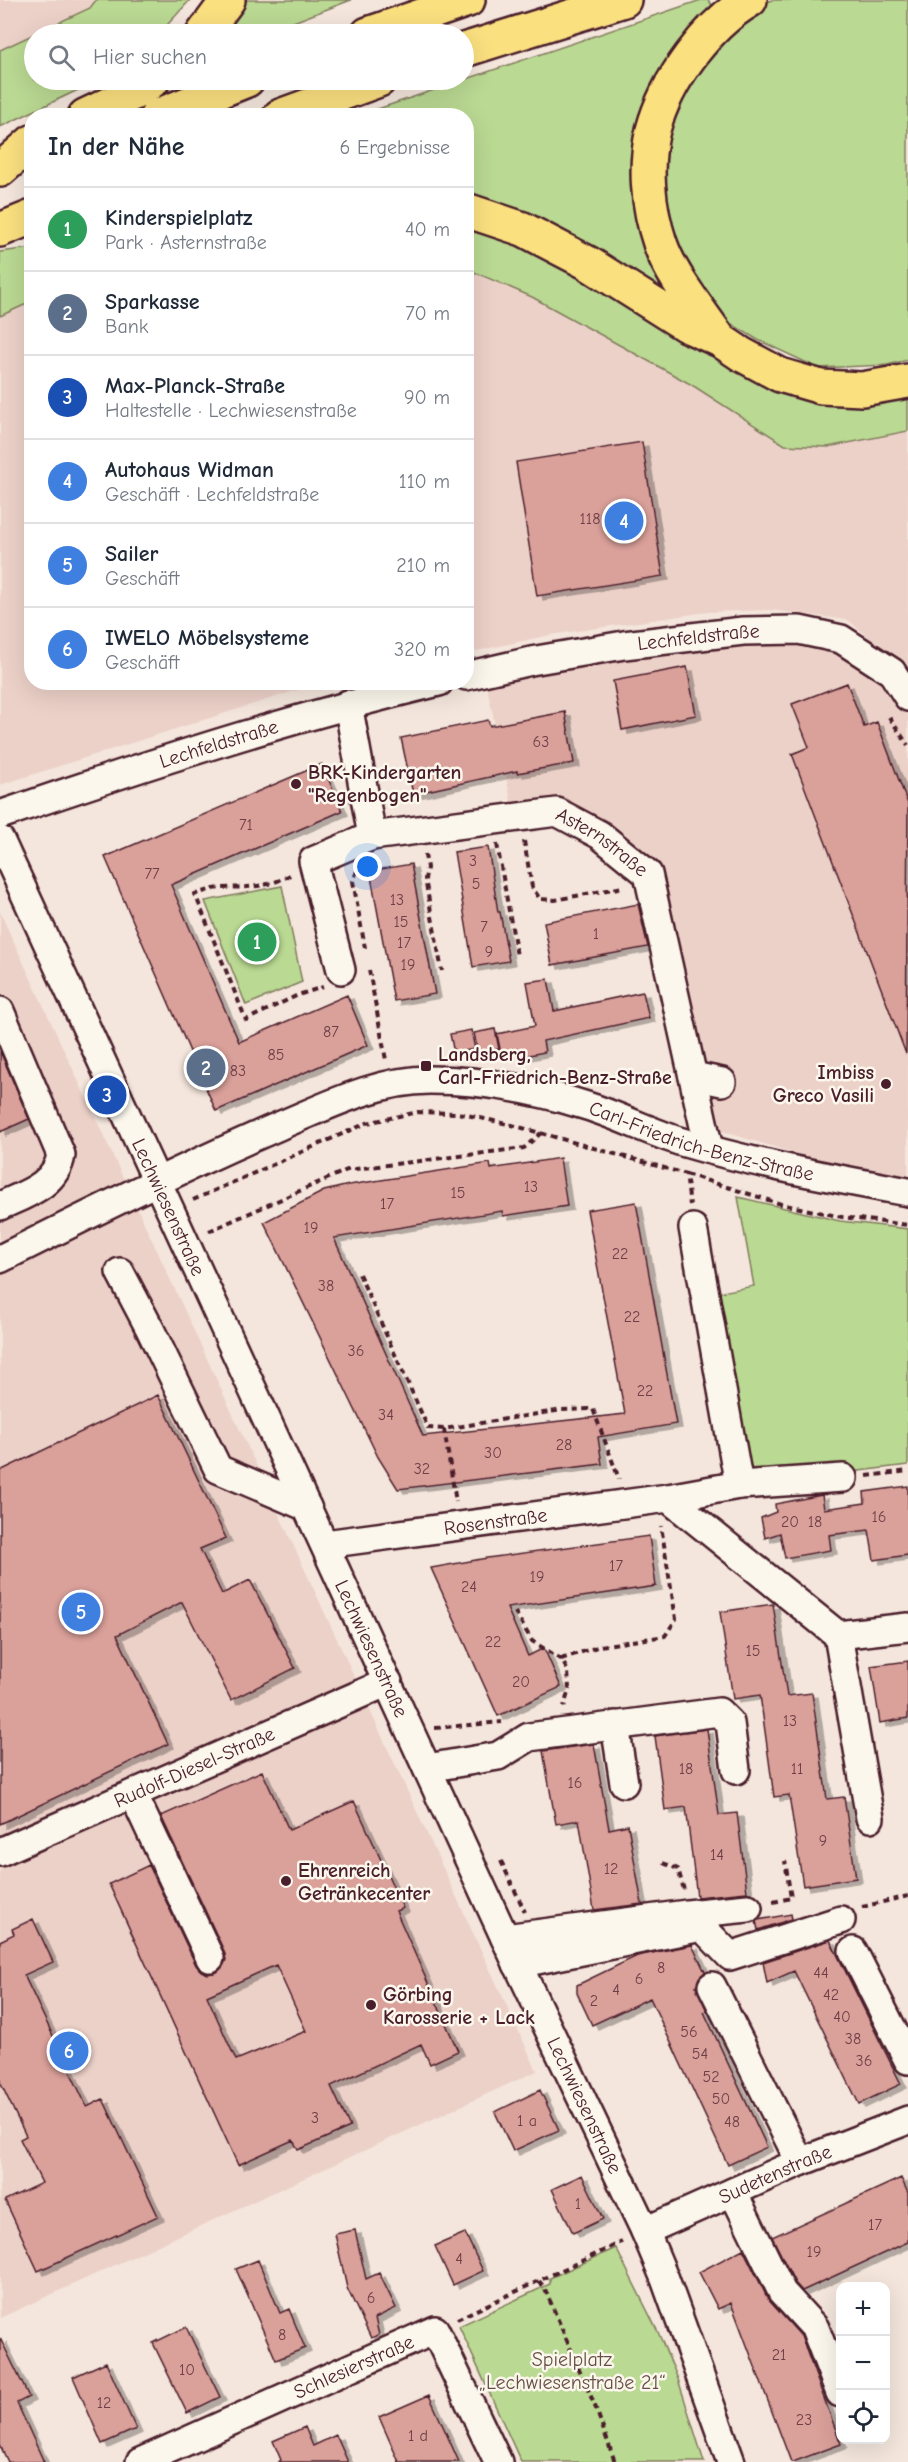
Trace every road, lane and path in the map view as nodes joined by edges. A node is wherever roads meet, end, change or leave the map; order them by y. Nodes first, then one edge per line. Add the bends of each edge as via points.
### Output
1 (228, 0) edge
2 (468, 0) edge
3 (624, 0) edge
4 (750, 0) edge
5 (210, 24) edge
6 (397, 24) edge
7 (474, 47) edge
8 (140, 90) edge
9 (222, 90) edge
10 (352, 90) edge
11 (102, 108) edge
12 (178, 108) edge
13 (302, 108) edge
14 (24, 149) edge
15 (24, 169) edge
16 (0, 170) edge
17 (0, 179) edge
18 (474, 213) edge
19 (24, 220) edge
20 (0, 230) edge
21 (24, 232) edge
22 (0, 236) edge
23 (720, 340) junction
24 (908, 381) edge
25 (474, 674) edge
26 (406, 690) edge
27 (908, 697) edge
28 (348, 704) junction
29 (888, 715) dead end
30 (908, 745) edge
31 (0, 815) edge
32 (520, 817) junction
33 (493, 820) junction
34 (422, 830) junction
35 (372, 836) junction
36 (0, 840) edge
37 (313, 861) junction
38 (650, 882) junction
39 (365, 950) dead end
40 (517, 956) dead end
41 (367, 961) dead end
42 (442, 971) dead end
43 (369, 972) junction
44 (342, 977) junction
45 (0, 1011) edge
46 (693, 1076) junction
47 (722, 1082) dead end
48 (391, 1084) junction
49 (542, 1133) junction
50 (709, 1149) junction
51 (686, 1174) junction
52 (158, 1181) junction
53 (908, 1192) edge
54 (192, 1201) dead end
55 (0, 1206) edge
56 (908, 1225) edge
57 (693, 1228) joint
58 (186, 1241) junction
59 (0, 1259) edge
60 (120, 1272) dead end
61 (359, 1274) dead end
62 (444, 1428) junction
63 (908, 1471) edge
64 (843, 1478) joint
65 (739, 1485) junction
66 (662, 1499) junction
67 (628, 1503) junction
68 (307, 1507) junction
69 (460, 1526) junction
70 (325, 1544) junction
71 (515, 1612) dead end
72 (908, 1627) edge
73 (838, 1635) junction
74 (561, 1659) junction
75 (388, 1682) junction
76 (560, 1710) dead end
77 (513, 1720) dead end
78 (615, 1725) junction
79 (411, 1730) junction
80 (427, 1768) junction
81 (736, 1770) dead end
82 (624, 1783) dead end
83 (133, 1794) junction
84 (870, 1818) dead end
85 (0, 1852) edge
86 (785, 1861) dead end
87 (663, 1863) dead end
88 (908, 1896) edge
89 (748, 1908) joint
90 (687, 1914) junction
91 (841, 1920) joint
92 (505, 1938) junction
93 (853, 1951) dead end
94 (210, 1958) dead end
95 (517, 1964) junction
96 (712, 1986) dead end
97 (908, 2060) edge
98 (908, 2120) edge
99 (800, 2162) junction
100 (733, 2192) junction
101 (645, 2232) junction
102 (539, 2281) junction
103 (435, 2330) junction
104 (838, 2390) edge
105 (140, 2462) edge
106 (498, 2462) edge
107 (615, 2462) edge
108 (731, 2462) edge

1 - 5 highway
2 - 6 highway
3 - 7 highway
4 - 23 highway via 700,43 671,85 653,130 648,172 650,209 660,245
8 - 11 highway
9 - 12 highway
10 - 13 highway
14 - 16 highway
15 - 17 highway
18 - 23 highway via 523,229 588,263 686,325
19 - 20 highway
21 - 22 highway
23 - 24 highway via 780,375 821,387 862,389
25 - 27 street, Lechfeldstraße via 624,645 743,631 799,630 842,639 892,672
26 - 28 street, Lechfeldstraße
28 - 31 street, Lechfeldstraße via 127,771
28 - 35 street
29 - 30 path
32 - 33 street, Asternstraße
32 - 38 street, Asternstraße via 557,812 600,835 648,874
32 - 38 path via 532,887 540,899 555,900
33 - 34 street, Asternstraße
33 - 40 path
34 - 35 street, Asternstraße
34 - 42 path via 425,879
35 - 37 street, Asternstraße
35 - 39 path via 353,881
36 - 52 street, Lechwiesenstraße
37 - 44 street
37 - 44 path via 282,880 195,894 246,1020
38 - 46 street, Asternstraße
41 - 43 path
43 - 44 path
43 - 48 path
45 - 55 street via 61,1155 52,1178
46 - 47 street
46 - 50 street, Asternstraße
48 - 50 street, Carl-Friedrich-Benz-Straße via 429,1080 500,1085 586,1106
48 - 52 street, Carl-Friedrich-Benz-Straße via 346,1098
49 - 51 path
49 - 54 path via 458,1113 418,1112 367,1123
49 - 58 path via 524,1148 347,1170
50 - 53 street, Carl-Friedrich-Benz-Straße
51 - 56 path via 781,1204
51 - 57 path
52 - 58 street, Lechwiesenstraße
52 - 59 street, Carl-Friedrich-Benz-Straße
57 - 65 street
58 - 68 street, Lechwiesenstraße
60 - 68 street via 218,1469
61 - 62 path via 428,1428
62 - 67 path via 593,1409
62 - 69 path
63 - 64 path
64 - 65 street, Rosenstraße
65 - 66 street, Rosenstraße
66 - 67 street, Rosenstraße
66 - 73 street
66 - 74 path via 676,1619 665,1636 600,1646
67 - 69 street, Rosenstraße
68 - 70 street, Lechwiesenstraße
69 - 70 street, Rosenstraße
70 - 75 street, Lechwiesenstraße
71 - 74 path via 532,1641
72 - 73 street
73 - 84 street
74 - 76 path via 568,1671 569,1689 566,1706
75 - 79 street, Lechwiesenstraße
75 - 83 street, Rudolf-Diesel-Straße via 315,1720
77 - 79 path
78 - 80 street via 529,1737 498,1756
78 - 81 street via 719,1712 729,1723
78 - 82 street
79 - 80 street, Lechwiesenstraße
80 - 92 street, Lechwiesenstraße via 437,1816
83 - 85 street, Rudolf-Diesel-Straße
83 - 94 street
86 - 89 path via 791,1898
87 - 90 path via 678,1869
88 - 91 path via 861,1908
89 - 90 street
90 - 92 street
91 - 95 street via 730,1956 702,1927
92 - 95 street, Lechwiesenstraße
93 - 97 street
95 - 101 street, Lechwiesenstraße
96 - 99 street
98 - 99 street, Sudetenstraße
99 - 100 street, Sudetenstraße
100 - 101 street, Sudetenstraße
100 - 104 street via 782,2292 815,2328
101 - 102 path
101 - 108 street, Lechwiesenstraße
102 - 103 path
102 - 107 path via 595,2406
103 - 105 street, Schlesierstraße
103 - 106 street, Schlesierstraße

